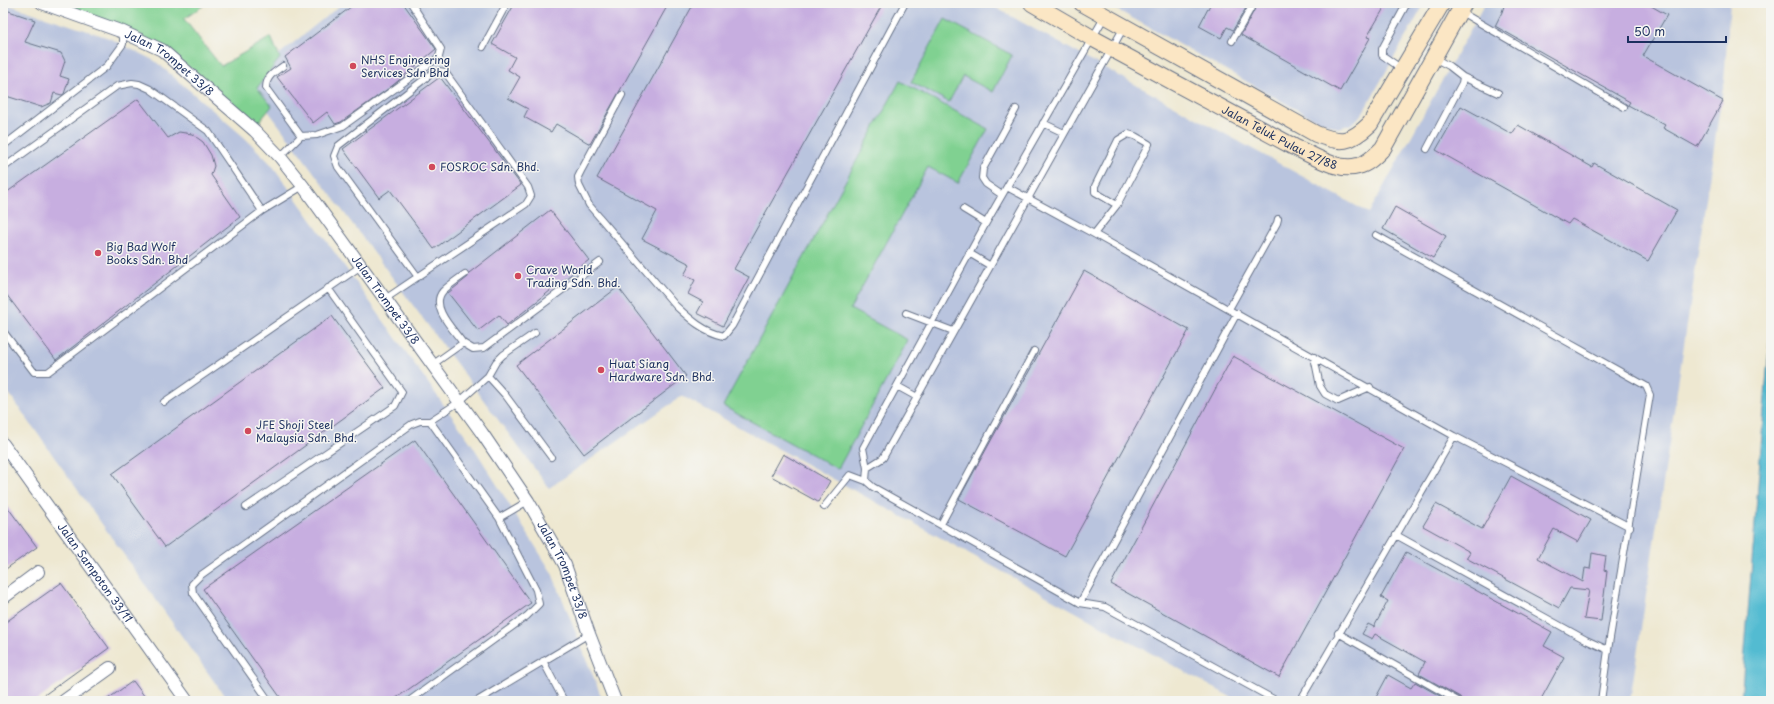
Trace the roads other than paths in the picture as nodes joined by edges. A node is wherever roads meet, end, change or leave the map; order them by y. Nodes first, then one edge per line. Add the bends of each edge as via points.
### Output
1 (42, 3) edge
2 (411, 3) edge
3 (507, 3) edge
4 (905, 3) edge
5 (1032, 3) edge
6 (1082, 3) edge
7 (1254, 3) edge
8 (1407, 3) edge
9 (1438, 7) edge
10 (1461, 7) edge
11 (1105, 16) junction
12 (1124, 26) junction
13 (123, 32) junction
14 (1092, 38) junction
15 (1232, 41) dead end
16 (483, 47) dead end
17 (1113, 49) junction
18 (1434, 58) junction
19 (283, 66) dead end
20 (1402, 69) junction
21 (1463, 77) junction
22 (1498, 93) dead end
23 (622, 95) dead end
24 (1624, 107) dead end
25 (1016, 109) dead end
26 (1043, 123) junction
27 (1064, 133) junction
28 (301, 136) junction
29 (3, 146) edge
30 (1427, 149) dead end
31 (280, 157) junction
32 (3, 168) edge
33 (303, 186) junction
34 (1007, 187) junction
35 (1002, 195) junction
36 (1029, 199) junction
37 (1117, 205) junction
38 (963, 208) dead end
39 (262, 211) junction
40 (1278, 219) dead end
41 (986, 223) junction
42 (1094, 234) junction
43 (1376, 235) dead end
44 (969, 254) junction
45 (600, 262) dead end
46 (989, 265) junction
47 (361, 266) junction
48 (466, 274) dead end
49 (418, 277) junction
50 (328, 288) junction
51 (385, 299) junction
52 (1229, 309) junction
53 (906, 313) dead end
54 (1237, 313) junction
55 (931, 322) junction
56 (953, 331) junction
57 (3, 332) edge
58 (536, 333) dead end
59 (463, 343) junction
60 (1034, 352) dead end
61 (1314, 357) junction
62 (432, 364) junction
63 (488, 376) junction
64 (897, 386) junction
65 (1370, 387) junction
66 (917, 397) junction
67 (164, 402) dead end
68 (459, 402) junction
69 (430, 421) junction
70 (1454, 436) junction
71 (5, 450) edge
72 (551, 458) dead end
73 (867, 468) junction
74 (866, 481) junction
75 (528, 501) junction
76 (824, 507) dead end
77 (246, 508) dead end
78 (499, 518) junction
79 (941, 524) junction
80 (1630, 527) junction
81 (1396, 535) junction
82 (38, 572) dead end
83 (3, 598) edge
84 (1080, 602) junction
85 (589, 634) junction
86 (1338, 634) junction
87 (1608, 650) junction
88 (543, 661) junction
89 (110, 668) dead end
90 (64, 701) edge
91 (187, 701) edge
92 (269, 701) edge
93 (409, 701) edge
94 (477, 701) edge
95 (564, 701) edge
96 (615, 701) edge
97 (1277, 701) edge
98 (1300, 701) edge
99 (1458, 701) edge
100 (1601, 701) edge

1 - 13 street, Jalan Trompet 33/8
2 - 28 lane via 441,49 439,57 343,126 317,136
3 - 16 lane
4 - 23 lane via 732,326 724,336 706,330 690,320 676,306 590,205 579,185 578,177
5 - 14 street, Jalan Teluk Pulau 27/88
6 - 11 street, Jalan Teluk Pulau 27/88
7 - 15 lane
8 - 20 lane via 1382,49 1382,55
9 - 20 street, Jalan Teluk Pulau 27/88
10 - 18 street, Jalan Teluk Pulau 27/88
10 - 24 lane
11 - 12 street, Jalan Teluk Pulau 27/88
11 - 14 lane
12 - 17 lane
12 - 20 street, Jalan Teluk Pulau 27/88 via 1316,134 1332,140 1346,141 1359,135 1370,124
13 - 29 lane via 123,44 107,66
13 - 31 street, Jalan Trompet 33/8 via 162,50 255,131
14 - 17 street, Jalan Teluk Pulau 27/88
14 - 26 lane
17 - 18 street, Jalan Teluk Pulau 27/88 via 1294,147 1329,163 1346,167 1359,166 1384,148
17 - 27 lane
18 - 21 lane
19 - 28 lane via 271,74 266,82 266,88
21 - 22 lane
21 - 30 lane
25 - 35 lane via 983,169 982,178 986,184
26 - 27 lane
26 - 34 lane
27 - 36 lane
28 - 31 lane
31 - 33 street, Jalan Trompet 33/8
32 - 39 lane via 117,86 139,84 150,89 208,131
33 - 39 lane
33 - 47 street, Jalan Trompet 33/8
34 - 35 lane
34 - 36 lane
35 - 41 lane
36 - 42 lane
36 - 46 lane
37 - 37 lane via 1095,192 1095,186 1118,140 1128,134 1149,144
37 - 42 lane
38 - 41 lane
39 - 57 lane via 48,372 34,372
40 - 52 lane via 1240,293
41 - 44 lane
42 - 52 lane
43 - 80 lane via 1646,386 1650,395
44 - 46 lane
44 - 55 lane
45 - 59 lane via 484,348 473,349
46 - 56 lane
47 - 50 lane
47 - 51 street, Jalan Trompet 33/8
48 - 59 lane via 443,291 438,298 442,313
49 - 49 lane via 526,204 531,196 528,187 445,72 439,71 431,74 338,146 334,156 338,167
49 - 51 lane
50 - 67 lane
50 - 77 lane via 402,392 395,406
51 - 62 street, Jalan Trompet 33/8
52 - 54 lane
53 - 55 lane
54 - 61 lane
54 - 84 lane
55 - 56 lane
55 - 64 lane
56 - 66 lane
58 - 63 lane via 503,355
59 - 62 lane
60 - 79 lane
61 - 65 lane
61 - 65 lane via 1320,386 1325,394 1338,401
62 - 68 street, Jalan Trompet 33/8
63 - 68 lane
63 - 72 lane via 506,396
64 - 66 lane
64 - 73 lane via 863,448
65 - 70 lane
66 - 73 lane via 883,458
68 - 69 lane
68 - 75 street, Jalan Trompet 33/8
69 - 78 lane
69 - 92 lane via 412,424 192,584 193,593 204,611
70 - 80 lane
70 - 81 lane
71 - 91 street, Jalan Sampoton 33/11
73 - 74 lane
74 - 76 lane via 850,476
74 - 79 lane
75 - 78 lane
75 - 85 street, Jalan Trompet 33/8 via 565,565
78 - 93 lane via 536,590 539,604 527,616
79 - 84 lane
80 - 87 lane
81 - 86 lane
81 - 87 lane
82 - 83 street
84 - 97 lane via 1105,607
85 - 88 lane
85 - 96 street, Jalan Trompet 33/8
86 - 98 lane
86 - 99 lane
87 - 100 lane
88 - 94 lane
88 - 95 lane
89 - 90 street

